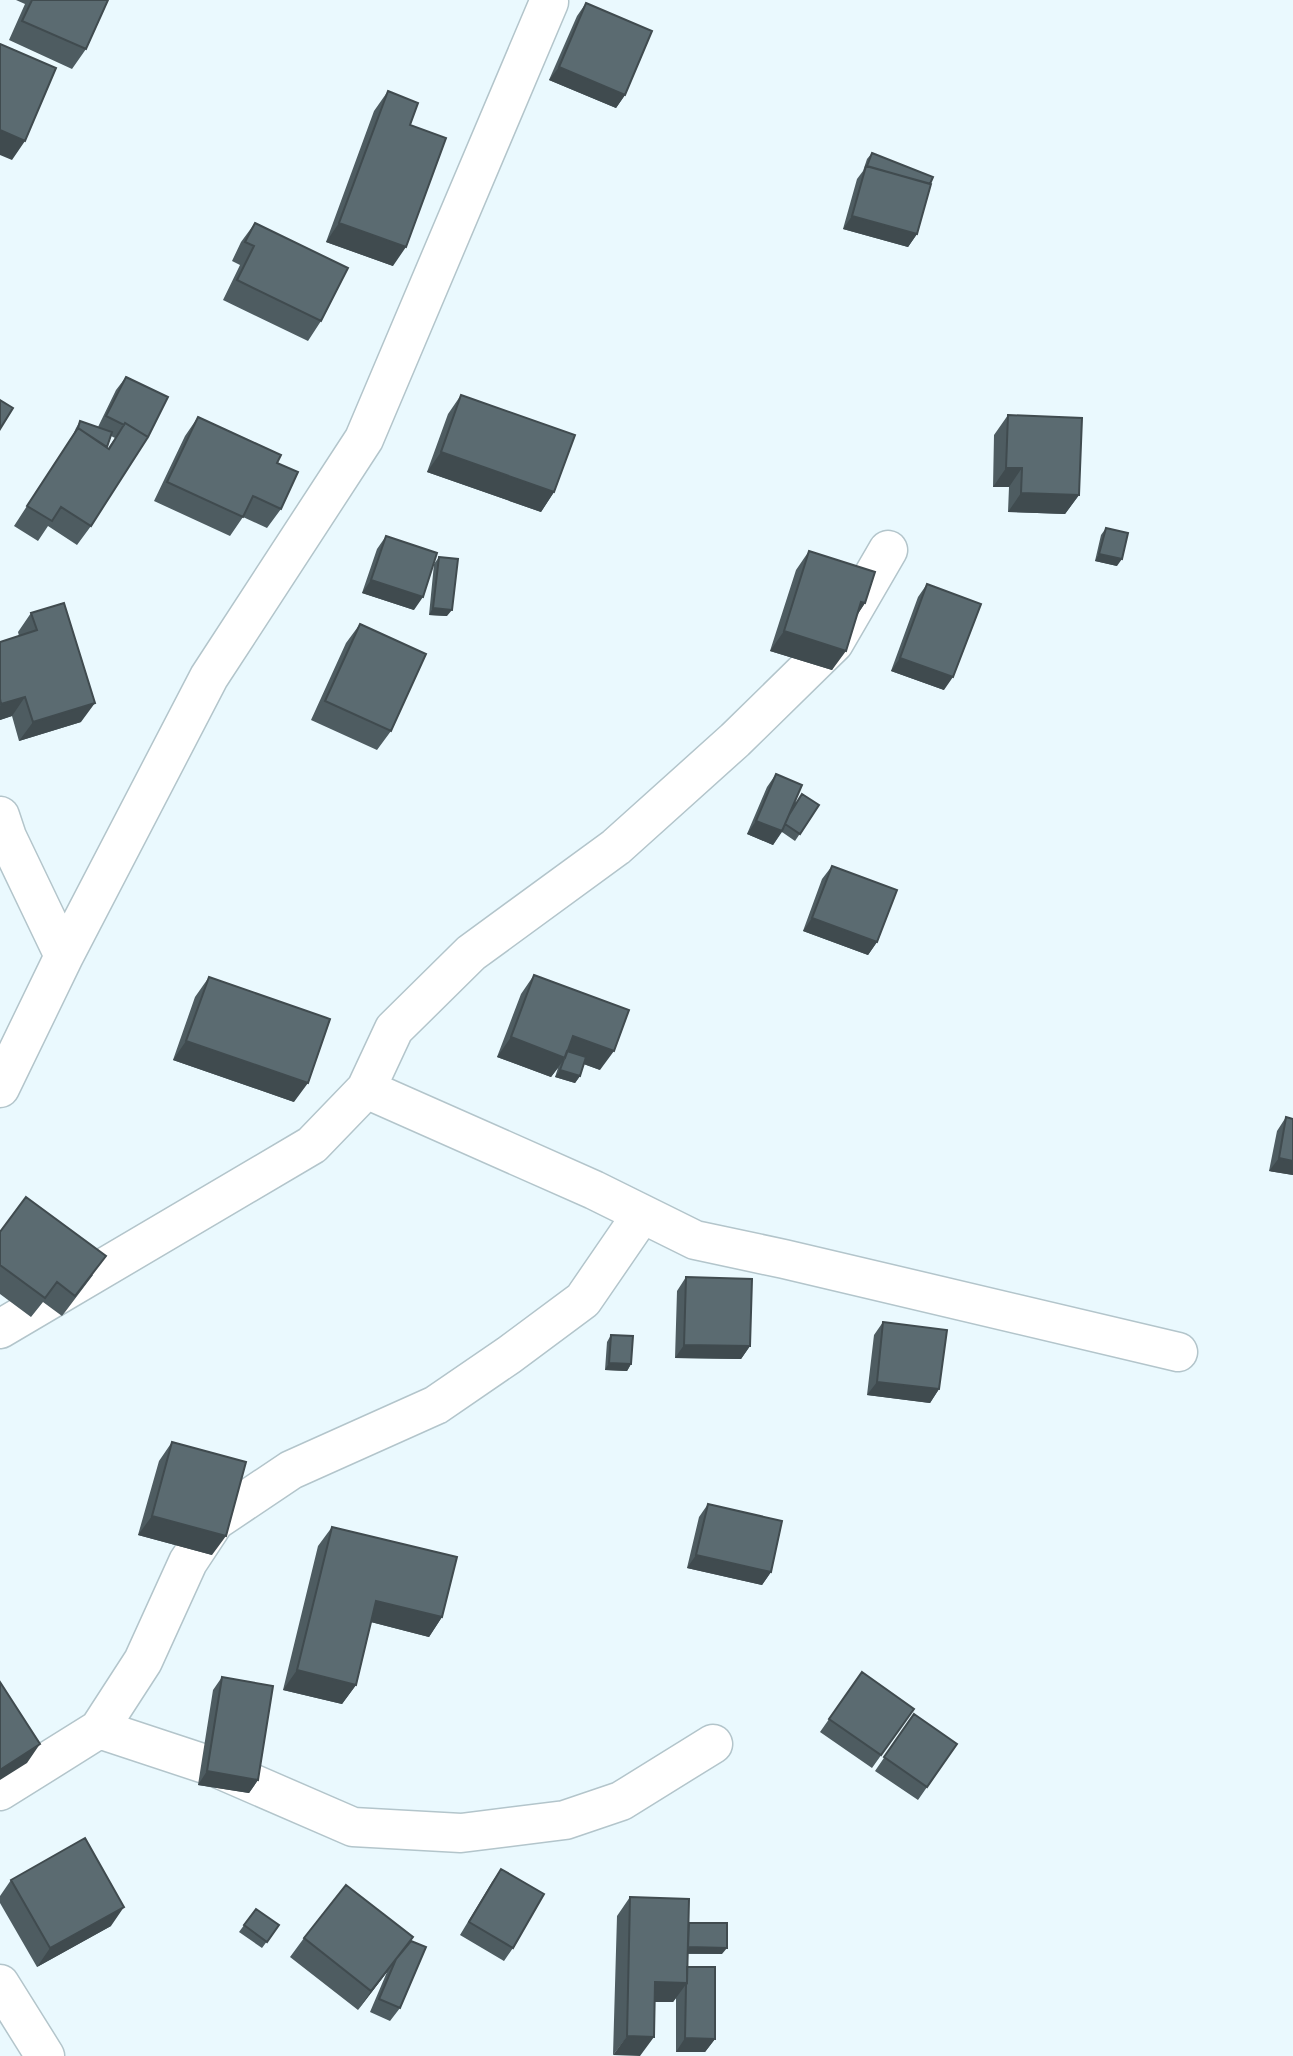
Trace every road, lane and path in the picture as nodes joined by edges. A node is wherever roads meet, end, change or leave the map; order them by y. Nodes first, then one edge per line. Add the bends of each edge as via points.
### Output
1 (549, 2) edge
2 (888, 550) dead end
3 (0, 816) edge
4 (64, 956) junction
5 (0, 1088) edge
6 (366, 1089) junction
7 (642, 1214) junction
8 (0, 1329) edge
9 (1178, 1352) dead end
10 (99, 1729) junction
11 (713, 1744) dead end
12 (0, 1791) edge
13 (0, 1984) edge
14 (45, 2056) edge

1 - 4 street via 364,439 209,677
2 - 6 street via 834,643 616,847 471,953 394,1029
3 - 4 street
4 - 5 street
6 - 7 street
6 - 8 street via 312,1145
7 - 9 street via 695,1240
7 - 10 street via 583,1300 509,1355 436,1405 291,1470 215,1521 188,1562 143,1661
10 - 11 street via 217,1768 353,1827 461,1833 565,1821 621,1801
10 - 12 street
13 - 14 street

